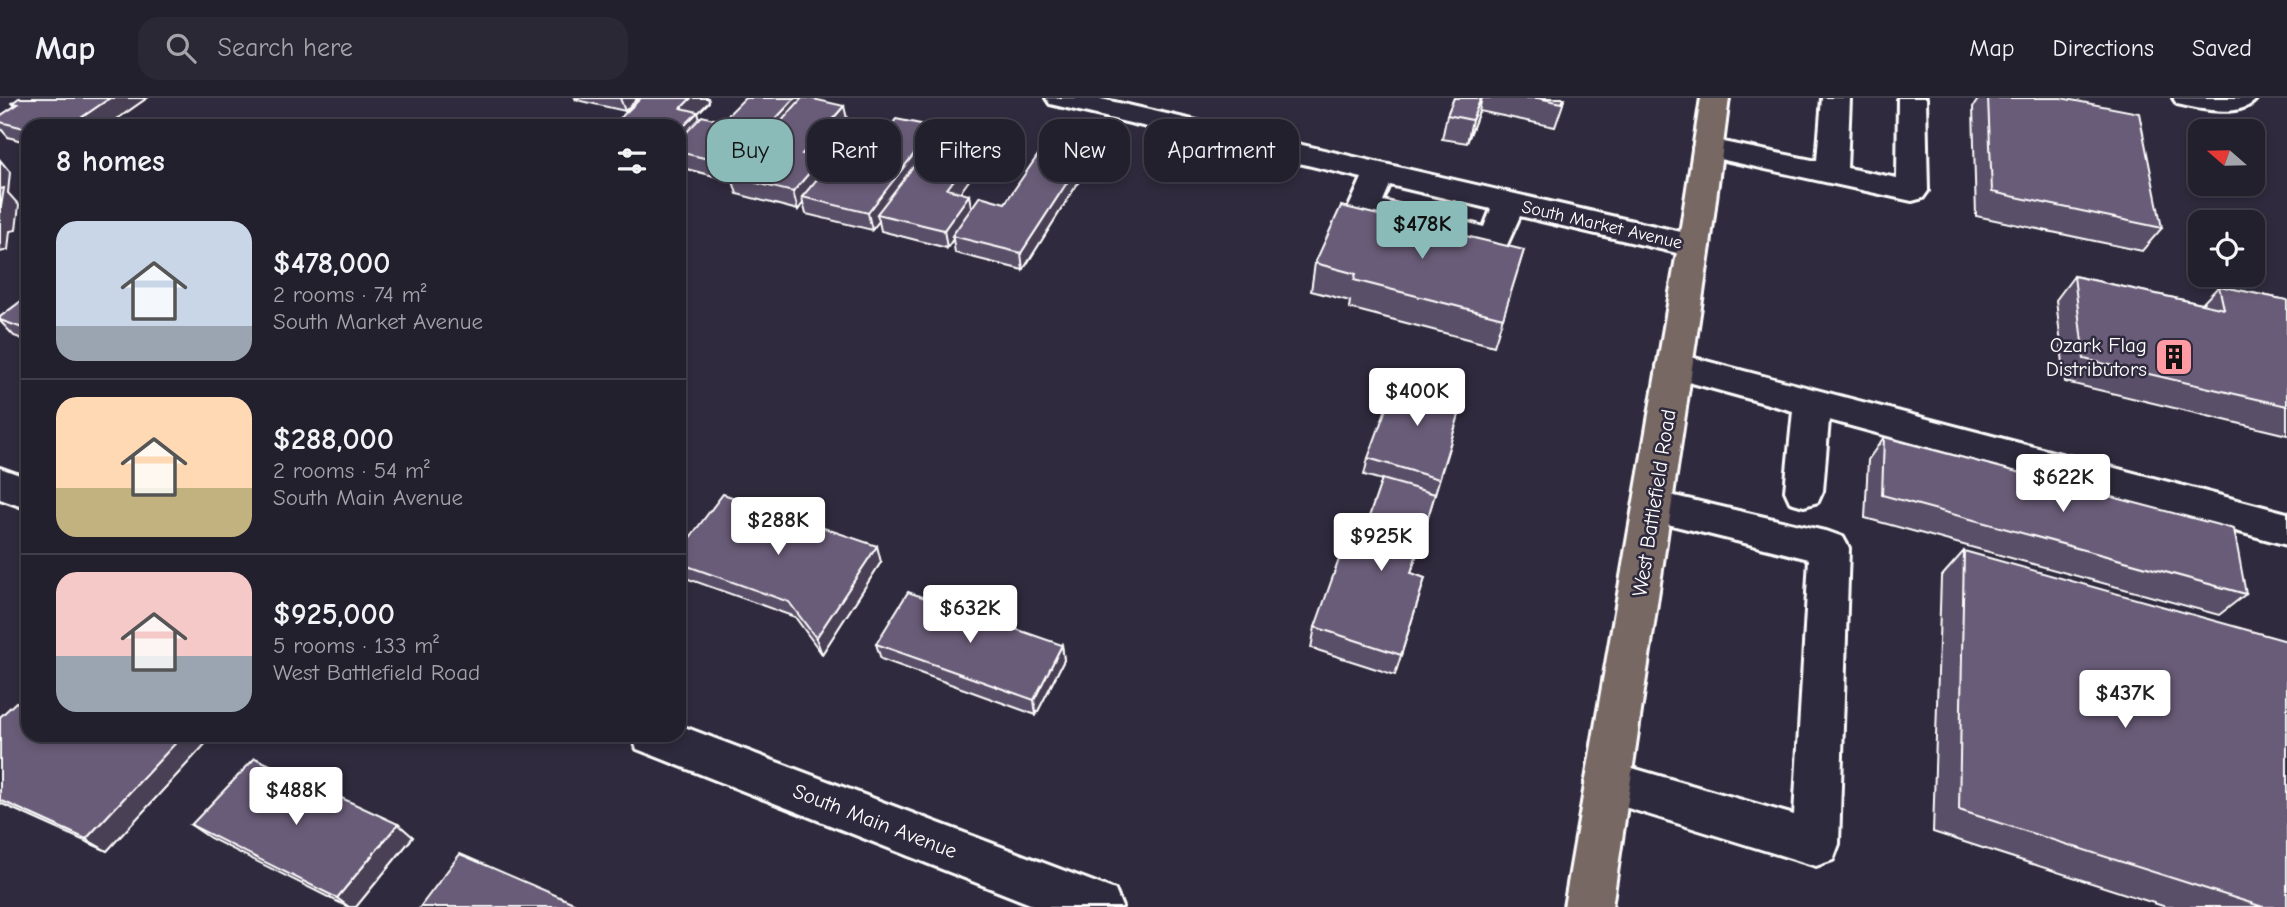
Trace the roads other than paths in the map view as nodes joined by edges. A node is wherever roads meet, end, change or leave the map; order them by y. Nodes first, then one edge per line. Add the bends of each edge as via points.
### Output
1 (1060, 98) edge
2 (1715, 98) edge
3 (1836, 98) edge
4 (1912, 98) edge
5 (2186, 98) edge
6 (2243, 98) edge
7 (1708, 148) junction
8 (1831, 175) junction
9 (1694, 246) junction
10 (1675, 366) junction
11 (1812, 402) junction
12 (0, 483) edge
13 (21, 491) edge
14 (1804, 491) dead end
15 (1653, 506) junction
16 (2287, 529) edge
17 (671, 742) edge
18 (1608, 782) junction
19 (1087, 905) edge
20 (1588, 907) edge

1 - 9 street, South Market Avenue via 1379,173 1365,207 1495,240 1509,203
2 - 7 main road, West Battlefield Road
3 - 8 street
4 - 8 street via 1912,191
5 - 6 street via 2235,102
7 - 8 street
7 - 9 main road, West Battlefield Road
9 - 10 main road, West Battlefield Road
10 - 11 street
10 - 15 main road, West Battlefield Road
11 - 14 street
11 - 16 street
12 - 13 street
15 - 18 main road, West Battlefield Road
15 - 18 street via 1829,548 1816,844
17 - 19 street, South Main Avenue
18 - 20 main road, West Battlefield Road

